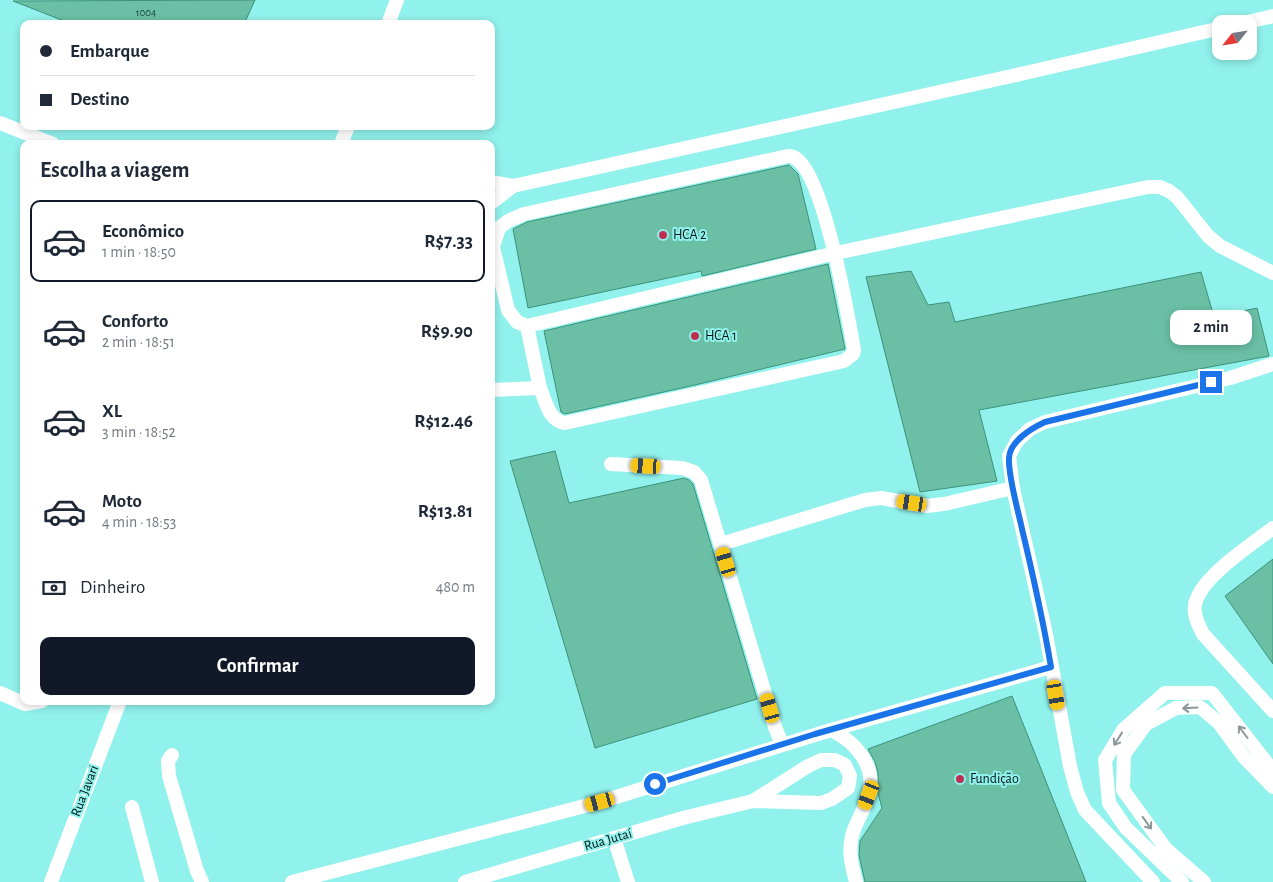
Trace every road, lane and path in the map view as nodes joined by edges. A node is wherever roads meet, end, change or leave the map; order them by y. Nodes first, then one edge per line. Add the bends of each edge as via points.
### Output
1 (397, 0) edge
2 (1273, 16) edge
3 (390, 20) edge
4 (1258, 20) edge
5 (1212, 30) edge
6 (0, 123) edge
7 (43, 140) edge
8 (495, 183) edge
9 (512, 186) junction
10 (495, 200) edge
11 (495, 240) edge
12 (836, 253) junction
13 (495, 255) edge
14 (1273, 273) edge
15 (527, 326) junction
16 (1273, 364) edge
17 (540, 388) junction
18 (495, 390) edge
19 (611, 464) dead end
20 (1013, 488) junction
21 (1273, 528) edge
22 (721, 544) junction
23 (1051, 667) junction
24 (0, 693) edge
25 (20, 702) edge
26 (118, 705) edge
27 (1273, 711) edge
28 (831, 730) junction
29 (782, 744) junction
30 (172, 754) dead end
31 (1273, 770) edge
32 (1273, 787) edge
33 (753, 801) junction
34 (132, 807) dead end
35 (614, 838) junction
36 (51, 882) edge
37 (152, 882) edge
38 (202, 882) edge
39 (292, 882) edge
40 (465, 882) edge
41 (628, 882) edge
42 (856, 882) edge
43 (1153, 882) edge
44 (1182, 882) edge
45 (1204, 882) edge

1 - 3 street
2 - 4 street
5 - 9 street
6 - 7 street
8 - 9 street
9 - 10 street
11 - 12 street via 499,228 524,214 788,156 795,158 812,180
12 - 14 street via 1148,187 1169,191 1220,246
12 - 15 street
12 - 17 street via 854,350 844,361 565,423 552,416
13 - 15 street via 508,310 517,322
15 - 17 street
16 - 20 street via 1230,378 1045,422 1030,429 1017,441 1009,456
17 - 18 street
19 - 22 street via 682,468 694,472 701,480
20 - 22 street via 927,506 881,498 865,500
20 - 23 street
21 - 27 street via 1210,578 1194,606 1202,634
22 - 29 street
23 - 28 street
23 - 43 street via 1070,766 1085,810
24 - 25 street
26 - 36 street, Rua Javari
28 - 29 street
28 - 42 street via 846,737 856,747 869,771 869,795 851,842
29 - 39 street via 600,802
30 - 38 street via 168,761 169,776
31 -> 44 street via 1212,693 1165,693 1124,729 1105,760 1108,803 1126,828
32 -> 45 street via 1243,756 1219,723 1200,707 1176,708 1146,724 1124,754 1123,790 1166,849
33 - 33 street, Rua Jutaí via 821,760 835,760 846,765 850,776 848,788 821,802
33 - 35 street, Rua Jutaí
34 - 37 street
35 - 40 street, Rua Jutaí
35 - 41 street

